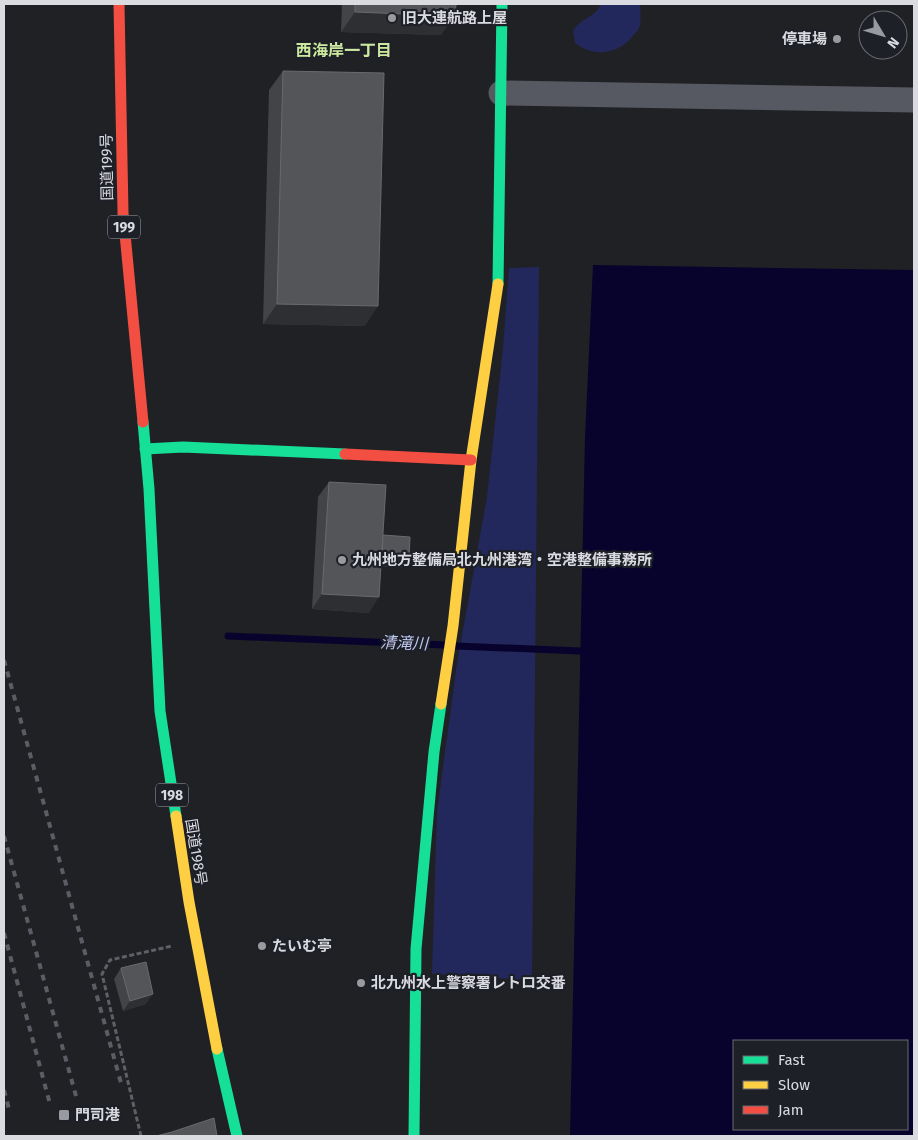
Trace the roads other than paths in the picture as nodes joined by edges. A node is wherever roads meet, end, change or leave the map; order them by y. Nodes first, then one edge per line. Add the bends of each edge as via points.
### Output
1 (119, 4) edge
2 (502, 4) edge
3 (500, 93) junction
4 (914, 100) edge
5 (145, 449) junction
6 (471, 460) junction
7 (237, 1136) edge
8 (414, 1136) edge

1 - 5 main road, 国道199号 / 199 via 123,213
2 - 3 main road
3 - 4 street
3 - 6 main road via 499,279
5 - 6 main road via 184,447
5 - 7 main road, 国道198号 / 198 via 160,711 189,902
6 - 8 main road via 453,626 434,752 416,949

